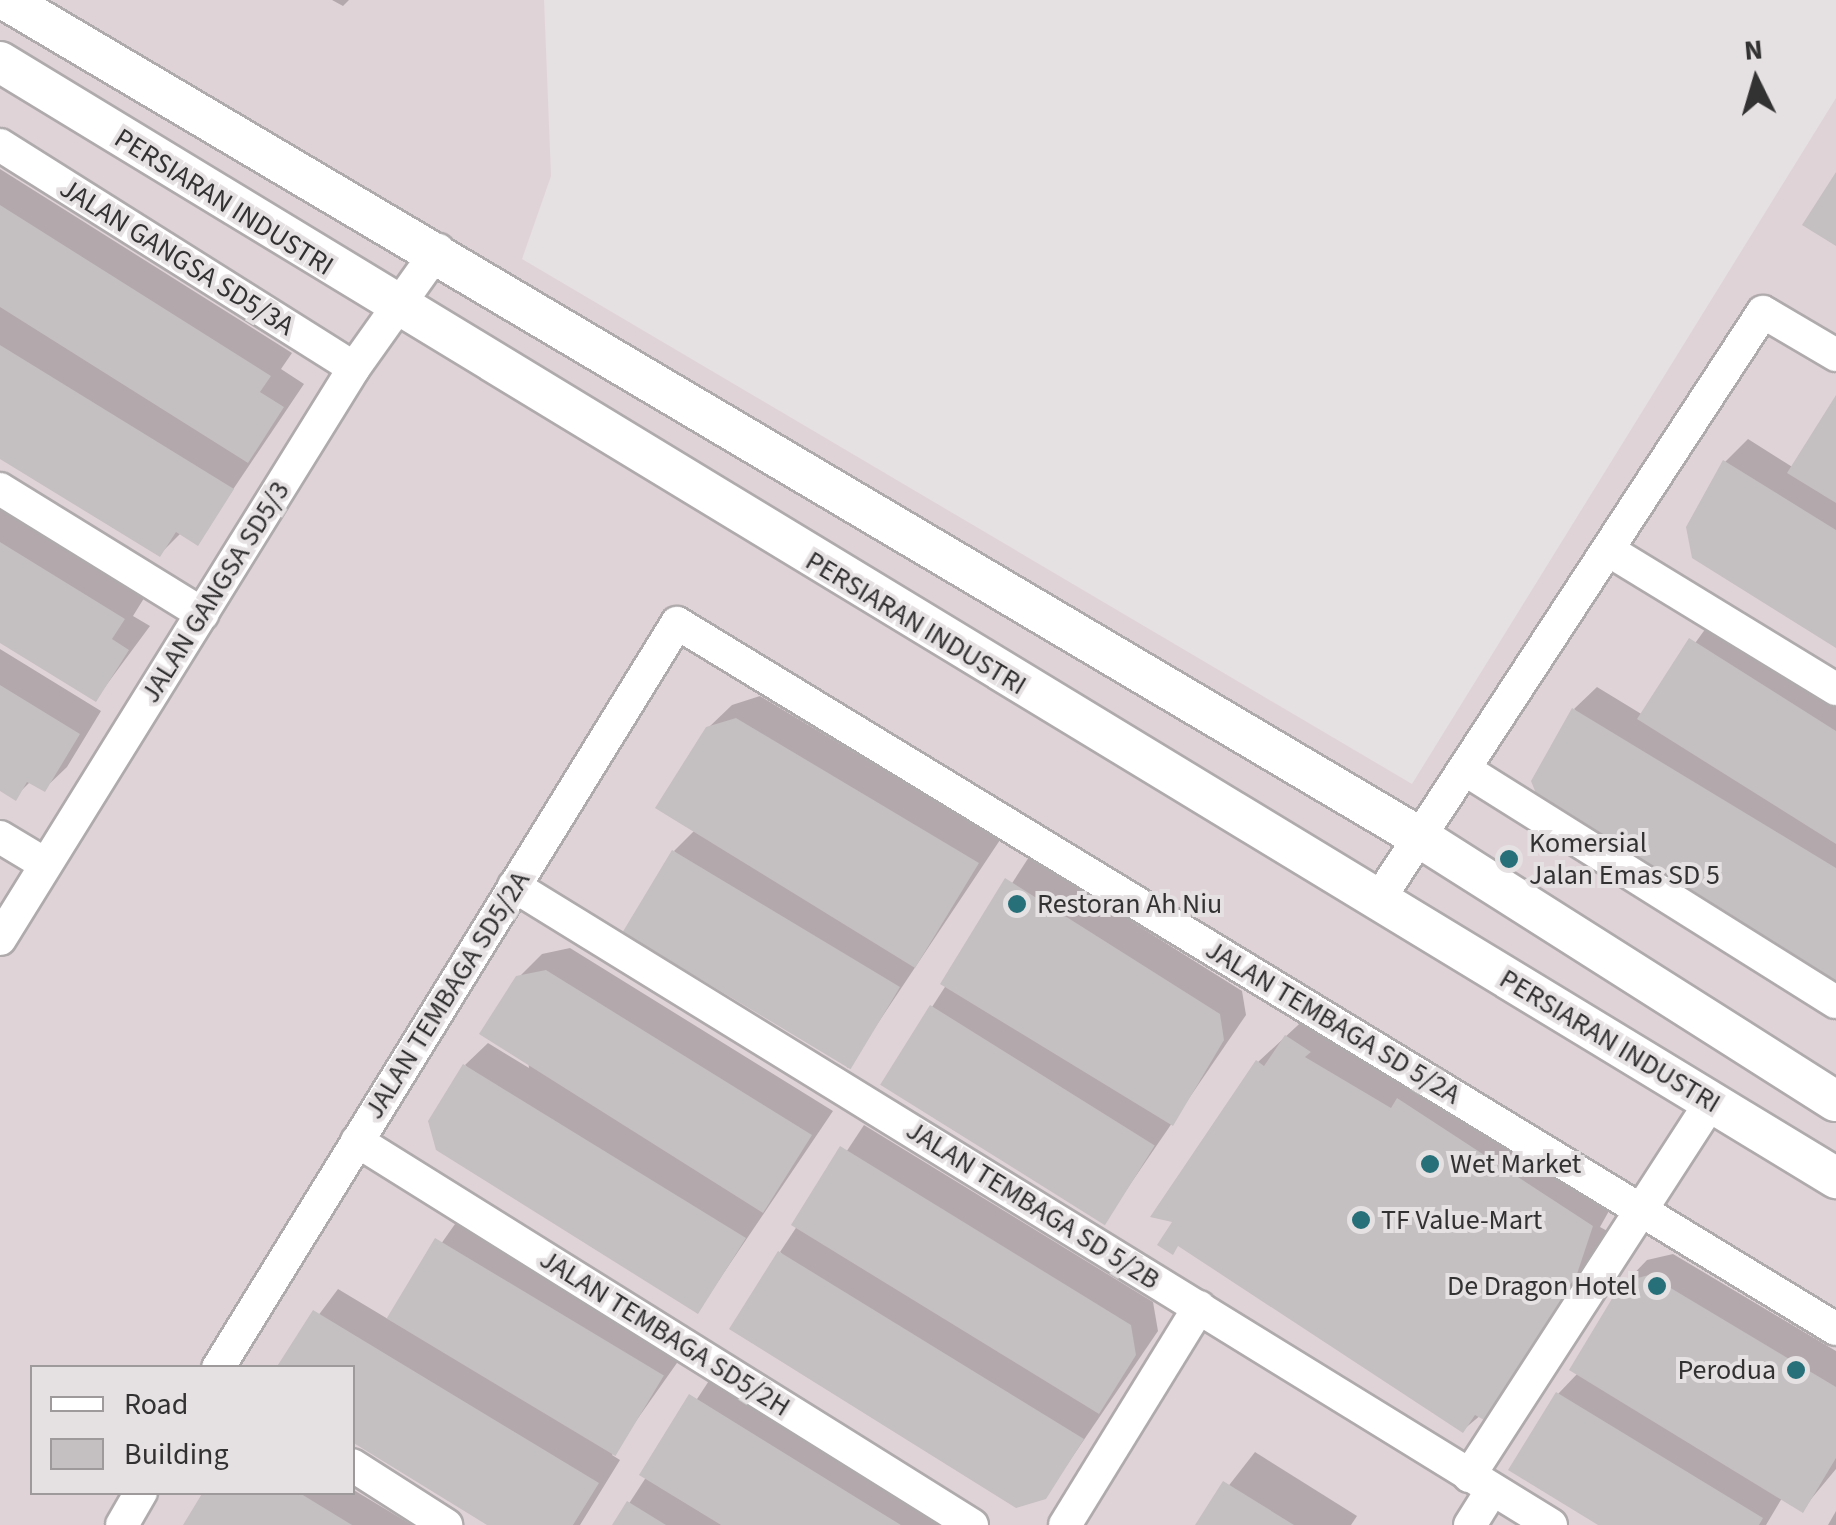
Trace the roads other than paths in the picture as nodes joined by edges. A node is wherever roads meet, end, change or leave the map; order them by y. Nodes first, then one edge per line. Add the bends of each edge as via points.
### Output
1 (6, 0) edge
2 (0, 62) edge
3 (0, 146) edge
4 (438, 250) junction
5 (396, 310) junction
6 (1836, 355) edge
7 (354, 368) junction
8 (0, 490) edge
9 (1608, 550) junction
10 (202, 614) junction
11 (677, 623) joint
12 (1836, 689) edge
13 (1469, 772) junction
14 (0, 837) edge
15 (1421, 838) junction
16 (46, 864) junction
17 (514, 886) junction
18 (1377, 902) junction
19 (0, 938) edge
20 (1836, 1002) edge
21 (1836, 1100) edge
22 (1712, 1101) junction
23 (357, 1141) junction
24 (1836, 1178) edge
25 (1636, 1206) junction
26 (1199, 1307) junction
27 (1836, 1329) edge
28 (220, 1365) edge
29 (355, 1467) edge
30 (1480, 1483) junction
31 (139, 1495) edge
32 (122, 1525) edge
33 (446, 1525) edge
34 (972, 1525) edge
35 (1065, 1525) edge
36 (1470, 1525) edge
37 (1551, 1525) edge

1 - 4 street
2 - 5 street, PERSIARAN INDUSTRI
3 - 7 street, JALAN GANGSA SD5/3A
4 - 5 street, JALAN GANGSA SD5/3
4 - 15 street
5 - 7 street, JALAN GANGSA SD5/3
5 - 18 street, PERSIARAN INDUSTRI
6 - 9 street via 1764,312
7 - 10 street, JALAN GANGSA SD5/3
8 - 10 street
9 - 12 street
9 - 13 street
10 - 16 street, JALAN GANGSA SD5/3
11 - 17 street, JALAN TEMBAGA SD5/2A
11 - 25 street, JALAN TEMBAGA SD 5/2A
13 - 15 street
13 - 20 street
14 - 16 street
15 - 18 street
15 - 21 street
16 - 19 street, JALAN GANGSA SD5/3
17 - 23 street, JALAN TEMBAGA SD5/2A
17 - 26 street, JALAN TEMBAGA SD 5/2B
18 - 22 street, PERSIARAN INDUSTRI
22 - 24 street, PERSIARAN INDUSTRI
22 - 25 street
23 - 28 street, JALAN TEMBAGA SD5/2A
23 - 34 street, JALAN TEMBAGA SD5/2H
25 - 27 street, JALAN TEMBAGA SD 5/2A
25 - 30 street
26 - 30 street, JALAN TEMBAGA SD 5/2B
26 - 35 street
29 - 33 street
30 - 36 street
30 - 37 street, JALAN TEMBAGA SD 5/2B
31 - 32 street

